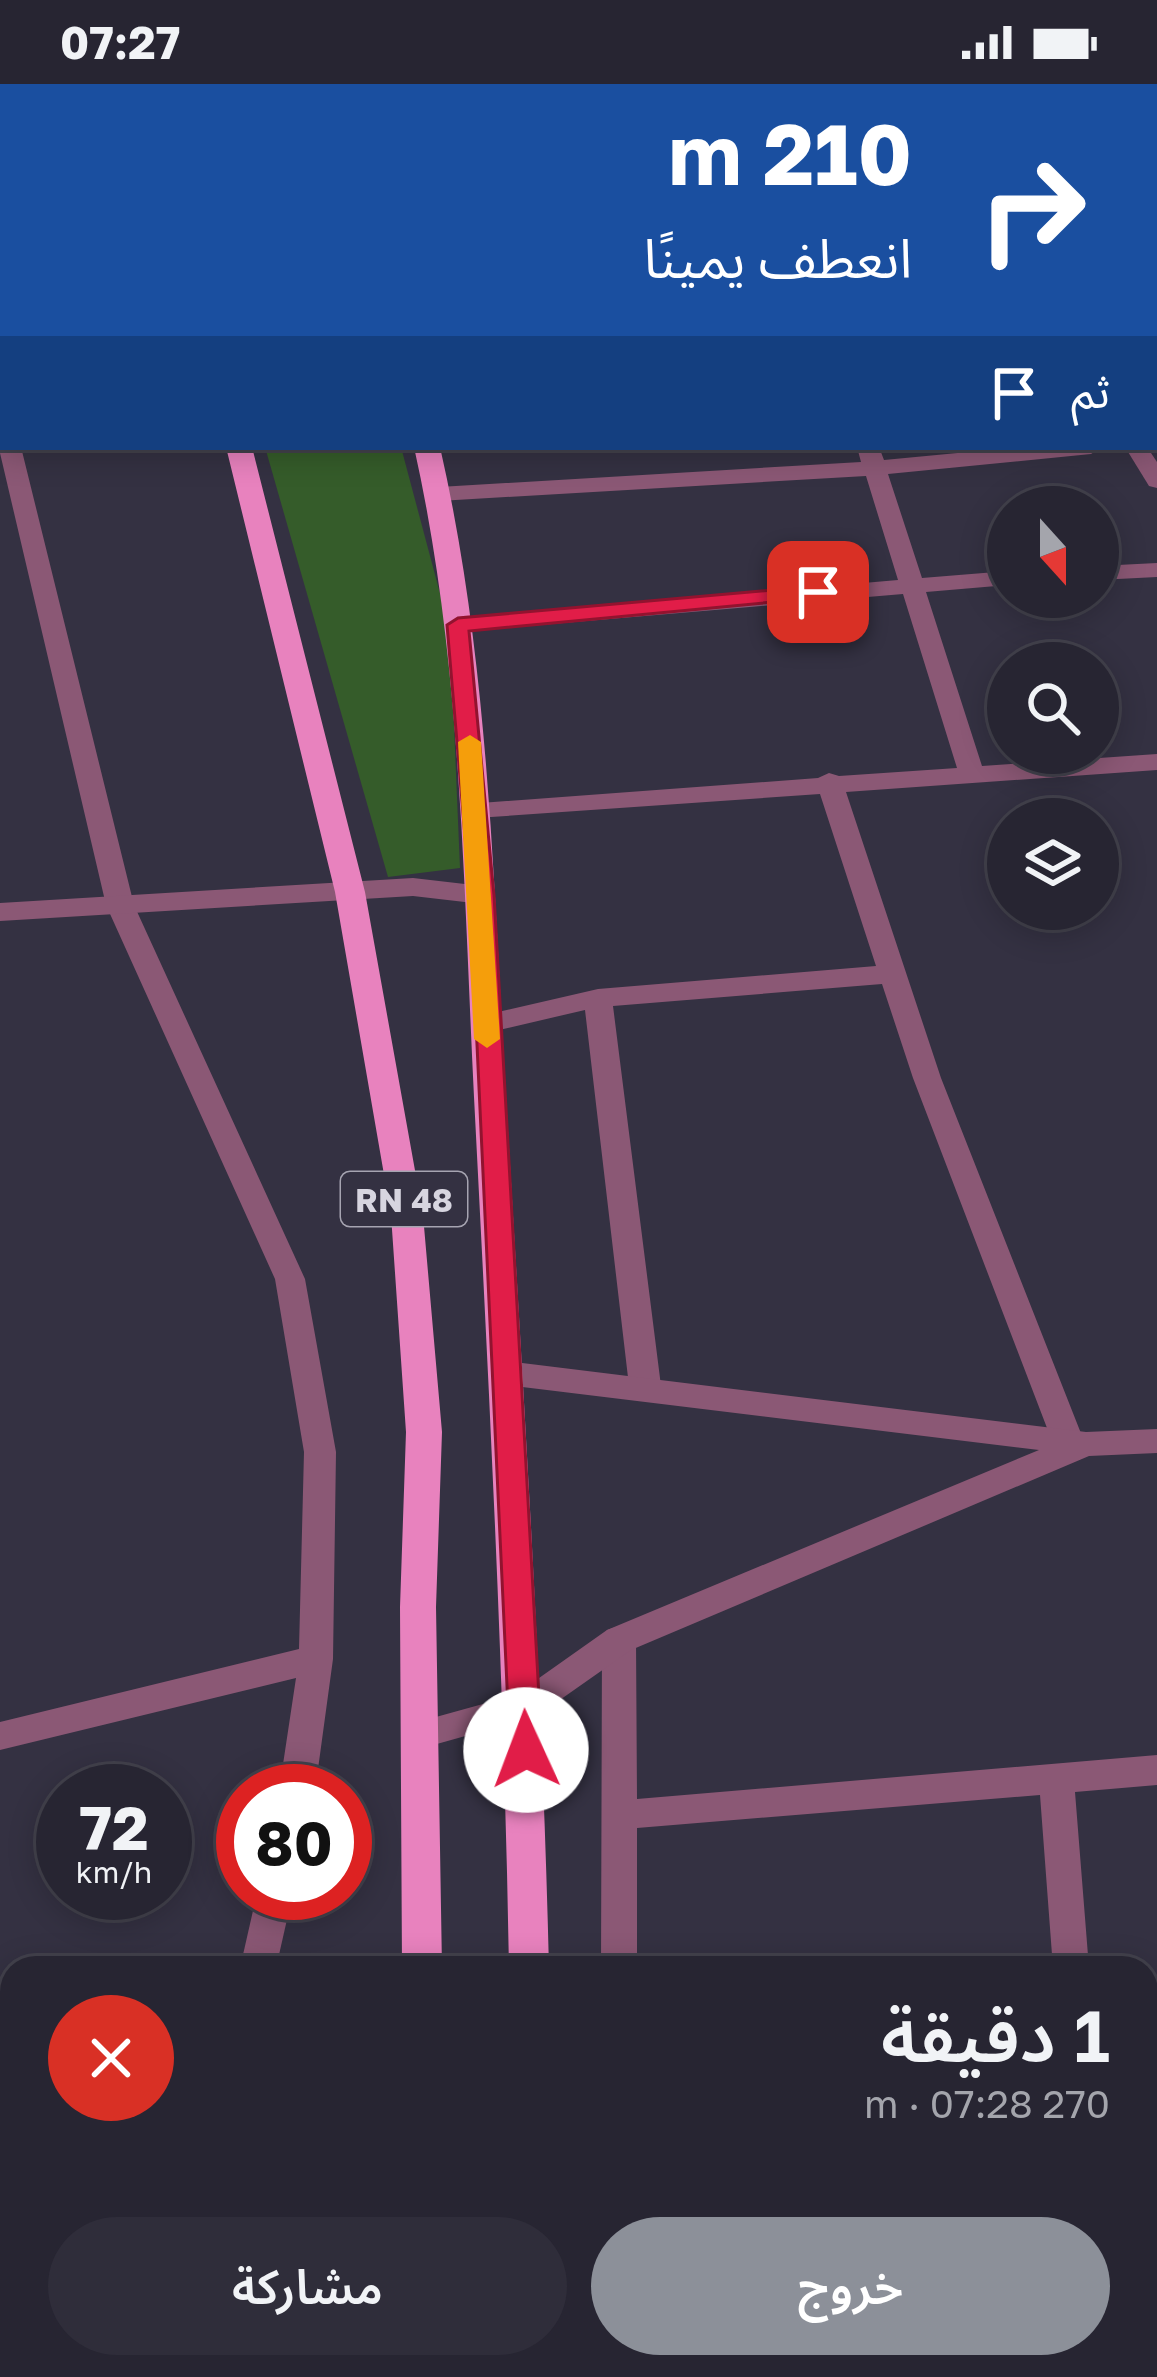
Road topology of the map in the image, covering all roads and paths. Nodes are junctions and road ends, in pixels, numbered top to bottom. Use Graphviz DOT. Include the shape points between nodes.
graph roads {
  1 [pos="11,450"];
  2 [pos="240,450"];
  3 [pos="428,450"];
  4 [pos="1031,450"];
  5 [pos="1138,450"];
  6 [pos="872,458"];
  7 [pos="1157,481"];
  8 [pos="439,494"];
  9 [pos="1157,570"];
  10 [pos="1119,572"];
  11 [pos="987,579"];
  12 [pos="909,584"];
  13 [pos="458,625"];
  14 [pos="1157,762"];
  15 [pos="971,772"];
  16 [pos="829,781"];
  17 [pos="476,810"];
  18 [pos="350,892"];
  19 [pos="482,895"];
  20 [pos="120,905"];
  21 [pos="0,912"];
  22 [pos="892,974"];
  23 [pos="598,998"];
  24 [pos="486,1024"];
  25 [pos="505,1372"];
  26 [pos="645,1386"];
  27 [pos="1157,1441"];
  28 [pos="1077,1443"];
  29 [pos="619,1640"];
  30 [pos="316,1658"];
  31 [pos="525,1706"];
  32 [pos="419,1735"];
  33 [pos="0,1736"];
  34 [pos="301,1764"];
  35 [pos="1157,1770"];
  36 [pos="1055,1778"];
  37 [pos="619,1815"];
  38 [pos="269,1920"];
  39 [pos="261,1956"];
  40 [pos="422,1956"];
  41 [pos="530,1956"];
  42 [pos="619,1956"];
  43 [pos="1070,1956"];
  1 -- 20 [label="street"];
  2 -- 18 [label="highway, RN 48"];
  3 -- 8 [label="highway, RN 48"];
  4 -- 6 [label="street"];
  5 -- 7 [label="street"];
  6 -- 8 [label="street"];
  6 -- 12 [label="street"];
  8 -- 13 [label="highway, RN 48"];
  9 -- 10 [label="street"];
  11 -- 12 [label="street"];
  12 -- 13 [label="street"];
  12 -- 15 [label="street"];
  13 -- 17 [label="highway, RN 48"];
  14 -- 15 [label="street"];
  15 -- 16 [label="street"];
  16 -- 17 [label="street"];
  16 -- 22 [label="street"];
  17 -- 19 [label="highway, RN 48"];
  18 -- 19 [label="street" via="413,887"];
  18 -- 20 [label="street"];
  18 -- 32 [label="highway, RN 48" via="407,1215 424,1432"];
  19 -- 24 [label="highway, RN 48"];
  20 -- 21 [label="street"];
  20 -- 30 [label="street" via="290,1279 320,1452"];
  22 -- 23 [label="street"];
  22 -- 28 [label="street"];
  23 -- 24 [label="street"];
  23 -- 26 [label="street"];
  24 -- 25 [label="highway, RN 48"];
  25 -- 26 [label="street"];
  25 -- 31 [label="highway, RN 48"];
  26 -- 28 [label="street"];
  27 -- 28 [label="street"];
  28 -- 29 [label="street"];
  29 -- 31 [label="street"];
  29 -- 37 [label="street"];
  30 -- 33 [label="street"];
  30 -- 34 [label="street"];
  31 -- 32 [label="street"];
  31 -- 41 [label="highway, RN 48"];
  32 -- 40 [label="highway, RN 48"];
  35 -- 36 [label="street"];
  36 -- 37 [label="street"];
  36 -- 43 [label="street"];
  37 -- 42 [label="street"];
  38 -- 39 [label="street"];
}
